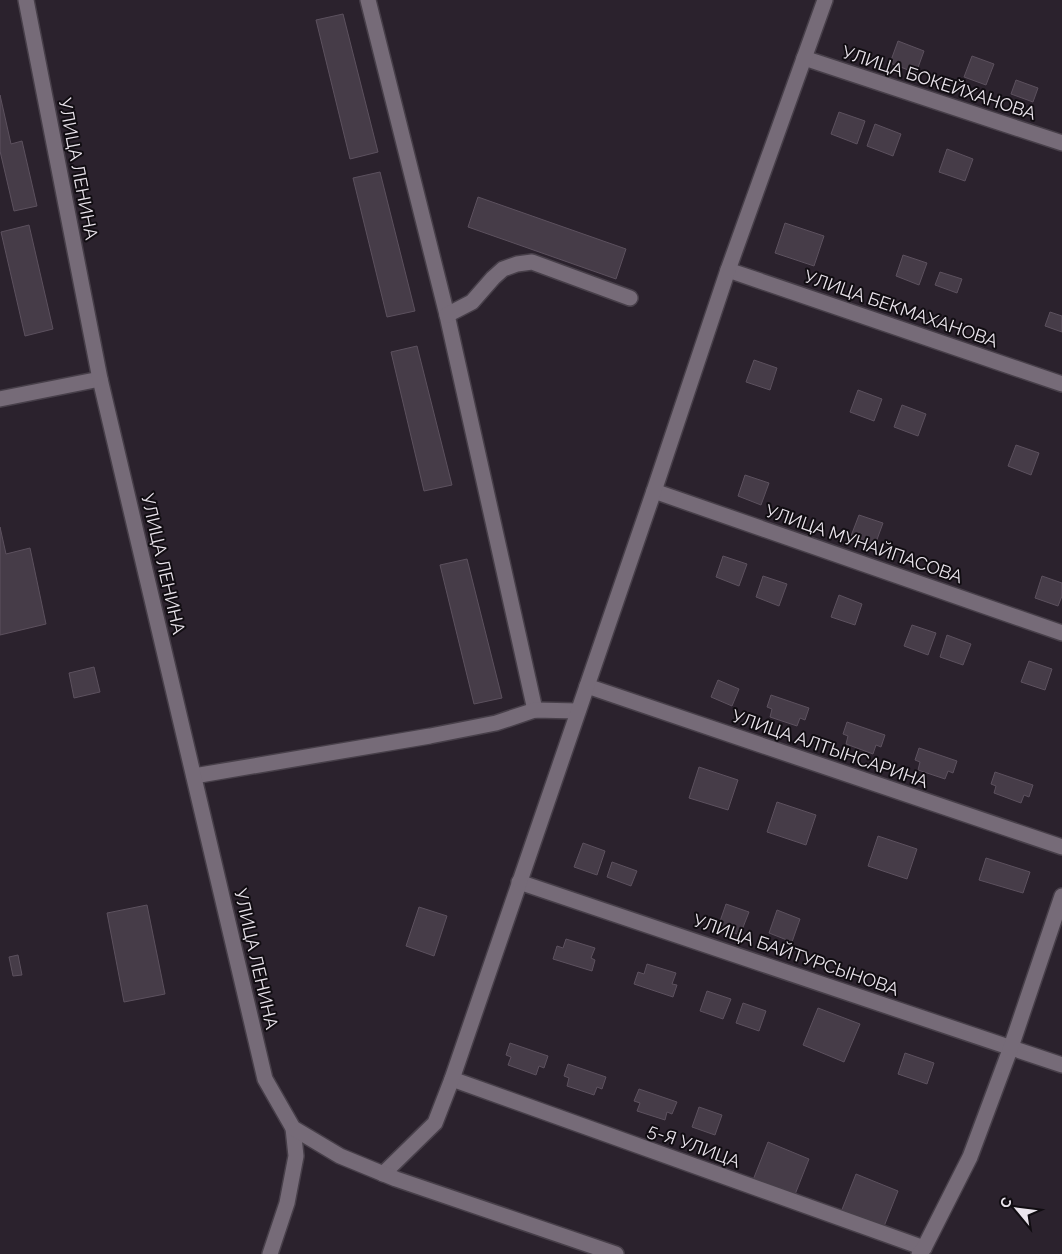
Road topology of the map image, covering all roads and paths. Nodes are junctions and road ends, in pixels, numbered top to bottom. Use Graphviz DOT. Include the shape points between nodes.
graph roads {
  1 [pos="26,0"];
  2 [pos="368,0"];
  3 [pos="825,0"];
  4 [pos="804,58"];
  5 [pos="1062,143"];
  6 [pos="728,270"];
  7 [pos="630,298"];
  8 [pos="447,315"];
  9 [pos="100,378"];
  10 [pos="1062,384"];
  11 [pos="0,399"];
  12 [pos="654,491"];
  13 [pos="1062,633"];
  14 [pos="587,686"];
  15 [pos="536,710"];
  16 [pos="578,711"];
  17 [pos="194,776"];
  18 [pos="1062,847"];
  19 [pos="519,882"];
  20 [pos="1062,896"];
  21 [pos="1011,1047"];
  22 [pos="1062,1064"];
  23 [pos="452,1078"];
  24 [pos="293,1128"];
  25 [pos="382,1174"];
  26 [pos="922,1251"];
  27 [pos="270,1254"];
  28 [pos="616,1254"];
  1 -- 9 [label="street, УЛИЦА ЛЕНИНА"];
  2 -- 8 [label="street"];
  3 -- 4 [label="street"];
  4 -- 5 [label="street, УЛИЦА БОКЕЙХАНОВА"];
  4 -- 6 [label="street"];
  6 -- 10 [label="street, УЛИЦА БЕКМАХАНОВА"];
  6 -- 12 [label="street"];
  7 -- 8 [label="street" via="532,262 504,269 472,302"];
  8 -- 15 [label="street"];
  9 -- 11 [label="street"];
  9 -- 17 [label="street, УЛИЦА ЛЕНИНА"];
  12 -- 13 [label="street, УЛИЦА МУНАЙПАСОВА"];
  12 -- 14 [label="street"];
  14 -- 16 [label="street"];
  14 -- 18 [label="street, УЛИЦА АЛТЫНСАРИНА"];
  15 -- 16 [label="street"];
  15 -- 17 [label="street" via="496,723 430,736"];
  16 -- 19 [label="street"];
  17 -- 24 [label="street, УЛИЦА ЛЕНИНА" via="264,1079"];
  19 -- 21 [label="street, УЛИЦА БАЙТУРСЫНОВА"];
  19 -- 23 [label="street"];
  20 -- 21 [label="street"];
  21 -- 22 [label="street, УЛИЦА БАЙТУРСЫНОВА"];
  21 -- 26 [label="street" via="970,1157"];
  23 -- 25 [label="street" via="435,1123"];
  23 -- 26 [label="street, 5-Я УЛИЦА"];
  24 -- 25 [label="street" via="340,1156"];
  24 -- 27 [label="street" via="296,1156 287,1203"];
  25 -- 28 [label="street"];
}
